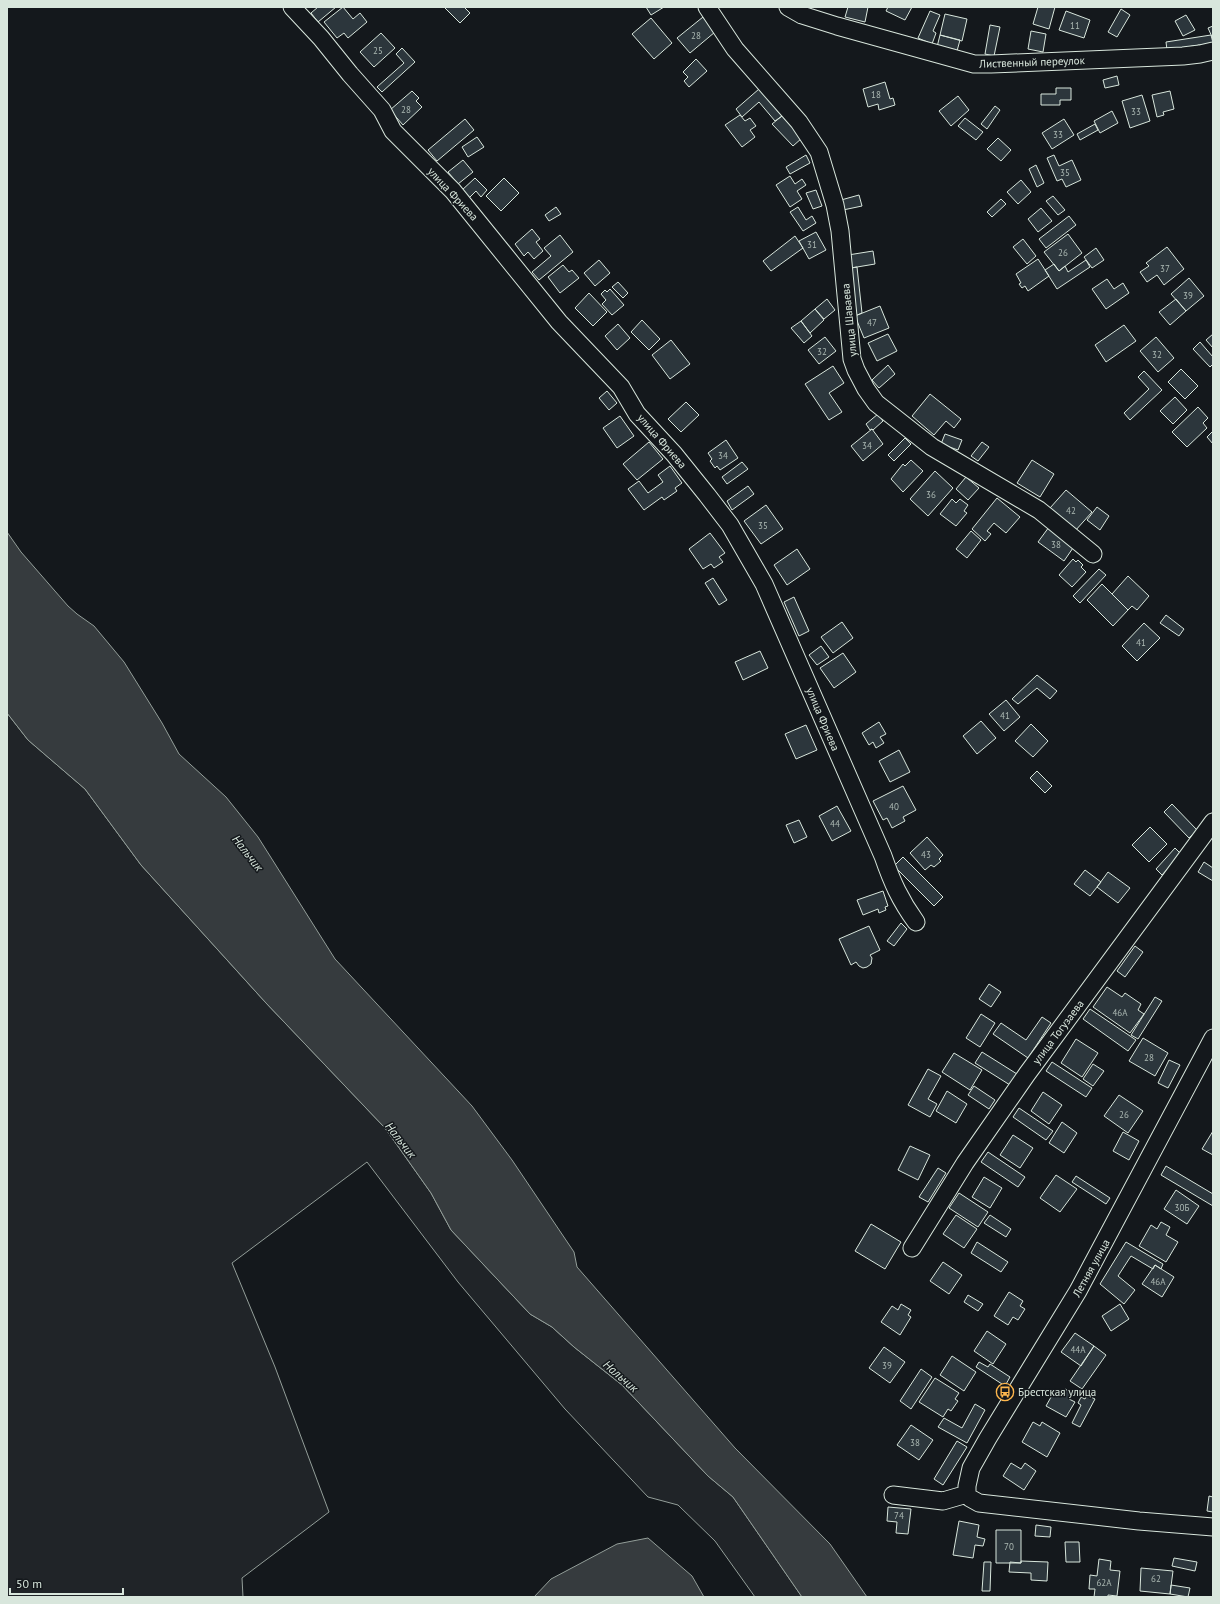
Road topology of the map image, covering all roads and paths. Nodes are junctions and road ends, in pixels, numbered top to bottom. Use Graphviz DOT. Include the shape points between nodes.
graph roads {
  1 [pos="292,7"];
  2 [pos="707,7"];
  3 [pos="788,7"];
  4 [pos="1213,51"];
  5 [pos="1093,554"];
  6 [pos="1213,822"];
  7 [pos="916,922"];
  8 [pos="1213,1038"];
  9 [pos="912,1248"];
  10 [pos="967,1494"];
  11 [pos="893,1495"];
  12 [pos="1213,1527"];
  1 -- 7 [label="street, улица Фриева" via="382,110 393,131 453,191 559,322 621,387 637,414 674,454 730,525 764,584 892,881"];
  2 -- 5 [label="street, улица Шаваева" via="735,49 799,122 819,152 836,205 852,359 866,389 876,403 932,447 1039,510"];
  3 -- 4 [label="street, Лиственный переулок" via="802,15 837,26 974,64 1183,56"];
  6 -- 9 [label="street, улица Тогузаева" via="1027,1074 965,1163"];
  8 -- 10 [label="street, Летняя улица" via="1078,1290 971,1468"];
  10 -- 11 [label="street" via="943,1502"];
  10 -- 12 [label="street" via="979,1503"];
}
